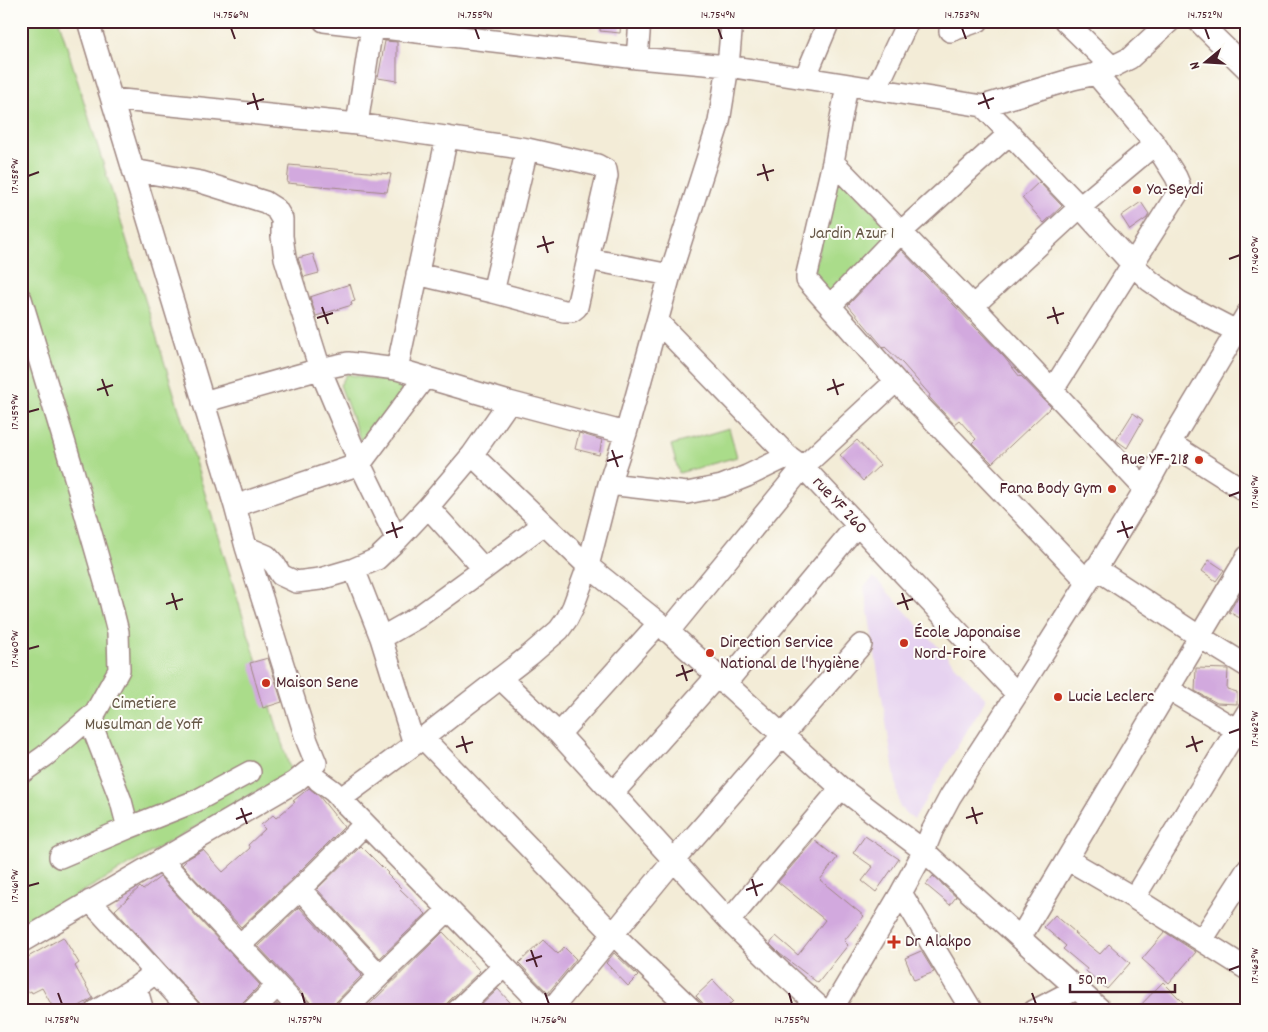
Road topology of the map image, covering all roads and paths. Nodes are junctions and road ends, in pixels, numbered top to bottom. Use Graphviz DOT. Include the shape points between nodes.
graph roads {
  1 [pos="88,21"];
  2 [pos="324,21"];
  3 [pos="640,21"];
  4 [pos="732,21"];
  5 [pos="829,21"];
  6 [pos="908,21"];
  7 [pos="978,21"];
  8 [pos="1064,21"];
  9 [pos="1170,21"];
  10 [pos="1198,21"];
  11 [pos="372,27"];
  12 [pos="950,32"];
  13 [pos="637,58"];
  14 [pos="728,66"];
  15 [pos="1247,69"];
  16 [pos="1104,70"];
  17 [pos="804,78"];
  18 [pos="847,85"];
  19 [pos="876,89"];
  20 [pos="112,99"];
  21 [pos="982,106"];
  22 [pos="357,124"];
  23 [pos="1009,134"];
  24 [pos="446,137"];
  25 [pos="1155,144"];
  26 [pos="527,149"];
  27 [pos="833,162"];
  28 [pos="133,170"];
  29 [pos="1080,207"];
  30 [pos="901,232"];
  31 [pos="588,259"];
  32 [pos="1132,264"];
  33 [pos="416,274"];
  34 [pos="670,275"];
  35 [pos="492,292"];
  36 [pos="21,299"];
  37 [pos="830,306"];
  38 [pos="973,306"];
  39 [pos="658,322"];
  40 [pos="1241,323"];
  41 [pos="320,369"];
  42 [pos="396,369"];
  43 [pos="425,377"];
  44 [pos="896,382"];
  45 [pos="1052,391"];
  46 [pos="203,402"];
  47 [pos="509,402"];
  48 [pos="626,433"];
  49 [pos="1170,443"];
  50 [pos="472,455"];
  51 [pos="795,462"];
  52 [pos="360,464"];
  53 [pos="609,484"];
  54 [pos="1145,489"];
  55 [pos="1247,492"];
  56 [pos="235,506"];
  57 [pos="428,507"];
  58 [pos="544,524"];
  59 [pos="857,524"];
  60 [pos="397,540"];
  61 [pos="246,547"];
  62 [pos="1247,557"];
  63 [pos="588,566"];
  64 [pos="484,569"];
  65 [pos="354,570"];
  66 [pos="1092,575"];
  67 [pos="664,628"];
  68 [pos="1200,637"];
  69 [pos="381,638"];
  70 [pos="861,645"];
  71 [pos="1247,666"];
  72 [pos="500,678"];
  73 [pos="721,680"];
  74 [pos="1168,689"];
  75 [pos="1018,694"];
  76 [pos="95,713"];
  77 [pos="1242,721"];
  78 [pos="560,734"];
  79 [pos="783,735"];
  80 [pos="418,741"];
  81 [pos="250,772"];
  82 [pos="21,773"];
  83 [pos="317,778"];
  84 [pos="841,788"];
  85 [pos="613,793"];
  86 [pos="365,824"];
  87 [pos="128,828"];
  88 [pos="924,850"];
  89 [pos="60,857"];
  90 [pos="1067,859"];
  91 [pos="161,860"];
  92 [pos="674,860"];
  93 [pos="1247,870"];
  94 [pos="300,889"];
  95 [pos="901,893"];
  96 [pos="1134,898"];
  97 [pos="90,901"];
  98 [pos="448,910"];
  99 [pos="729,921"];
  100 [pos="613,934"];
  101 [pos="1020,938"];
  102 [pos="1202,940"];
  103 [pos="21,942"];
  104 [pos="240,945"];
  105 [pos="504,966"];
  106 [pos="1247,969"];
  107 [pos="155,973"];
  108 [pos="379,975"];
  109 [pos="136,986"];
  110 [pos="277,986"];
  111 [pos="1078,988"];
  112 [pos="96,1011"];
  113 [pos="143,1011"];
  114 [pos="191,1011"];
  115 [pos="252,1011"];
  116 [pos="301,1011"];
  117 [pos="344,1011"];
  118 [pos="457,1011"];
  119 [pos="549,1011"];
  120 [pos="693,1011"];
  121 [pos="824,1011"];
  122 [pos="831,1011"];
  123 [pos="972,1011"];
  124 [pos="1034,1011"];
  125 [pos="1102,1011"];
  1 -- 20 [label="street"];
  2 -- 11 [label="street"];
  3 -- 13 [label="street"];
  4 -- 14 [label="street"];
  5 -- 17 [label="street"];
  6 -- 19 [label="street"];
  7 -- 12 [label="street"];
  8 -- 16 [label="street"];
  9 -- 16 [label="street" via="1130,58"];
  10 -- 15 [label="street"];
  11 -- 13 [label="street"];
  11 -- 22 [label="street"];
  13 -- 14 [label="street"];
  14 -- 17 [label="street"];
  14 -- 34 [label="street" via="719,122"];
  16 -- 21 [label="street"];
  16 -- 25 [label="street"];
  17 -- 18 [label="street"];
  18 -- 19 [label="street"];
  18 -- 27 [label="street"];
  19 -- 21 [label="street"];
  20 -- 22 [label="street"];
  20 -- 28 [label="street"];
  21 -- 23 [label="street"];
  22 -- 24 [label="street"];
  23 -- 29 [label="street"];
  23 -- 30 [label="street"];
  24 -- 26 [label="street"];
  24 -- 33 [label="street"];
  25 -- 29 [label="street"];
  25 -- 32 [label="street" via="1176,177 1179,191"];
  26 -- 31 [label="street" via="597,165 606,170"];
  26 -- 35 [label="street"];
  27 -- 30 [label="street"];
  27 -- 37 [label="street" via="807,274 810,285"];
  28 -- 41 [label="street" via="201,182 276,208 282,219 285,258"];
  28 -- 46 [label="street"];
  29 -- 32 [label="street"];
  29 -- 38 [label="street"];
  30 -- 37 [label="street"];
  30 -- 38 [label="street"];
  31 -- 34 [label="street"];
  31 -- 35 [label="street" via="578,307 572,311"];
  32 -- 40 [label="street" via="1180,302"];
  32 -- 45 [label="street"];
  33 -- 35 [label="street"];
  33 -- 42 [label="street"];
  34 -- 39 [label="street"];
  36 -- 76 [label="street" via="118,632 119,670"];
  37 -- 44 [label="street"];
  38 -- 45 [label="street"];
  39 -- 48 [label="street"];
  39 -- 51 [label="street, rue YF 260"];
  40 -- 49 [label="street"];
  41 -- 42 [label="street" via="348,363"];
  41 -- 46 [label="street"];
  41 -- 52 [label="street"];
  42 -- 43 [label="street"];
  43 -- 47 [label="street"];
  43 -- 52 [label="street"];
  44 -- 51 [label="street"];
  44 -- 66 [label="street"];
  45 -- 54 [label="street"];
  46 -- 56 [label="street"];
  47 -- 48 [label="street"];
  47 -- 50 [label="street"];
  48 -- 53 [label="street"];
  49 -- 54 [label="street"];
  49 -- 55 [label="street"];
  50 -- 57 [label="street"];
  50 -- 58 [label="street"];
  51 -- 53 [label="street" via="722,486 687,493"];
  51 -- 59 [label="street, rue YF 260"];
  51 -- 67 [label="street"];
  52 -- 56 [label="street"];
  52 -- 60 [label="street"];
  53 -- 63 [label="street"];
  54 -- 66 [label="street"];
  56 -- 61 [label="street"];
  57 -- 60 [label="street"];
  57 -- 64 [label="street"];
  58 -- 63 [label="street"];
  58 -- 64 [label="street"];
  59 -- 73 [label="street"];
  59 -- 75 [label="street, rue YF 260"];
  60 -- 65 [label="street" via="377,559"];
  61 -- 65 [label="street" via="267,556 281,575 296,582"];
  61 -- 83 [label="street"];
  62 -- 68 [label="street"];
  63 -- 67 [label="street"];
  63 -- 72 [label="street" via="574,607 559,630"];
  64 -- 69 [label="street" via="418,617"];
  65 -- 69 [label="street"];
  66 -- 68 [label="street"];
  66 -- 75 [label="street"];
  67 -- 73 [label="street"];
  67 -- 78 [label="street"];
  68 -- 71 [label="street"];
  68 -- 74 [label="street"];
  69 -- 80 [label="street"];
  70 -- 79 [label="street"];
  72 -- 78 [label="street"];
  72 -- 80 [label="street"];
  73 -- 79 [label="street"];
  73 -- 85 [label="street"];
  74 -- 77 [label="street"];
  74 -- 90 [label="street"];
  75 -- 88 [label="street" via="950,797"];
  76 -- 82 [label="street"];
  76 -- 87 [label="street" via="94,731"];
  77 -- 96 [label="street"];
  78 -- 85 [label="street"];
  79 -- 84 [label="street"];
  79 -- 92 [label="street"];
  80 -- 83 [label="street"];
  80 -- 100 [label="street"];
  81 -- 87 [label="street" via="196,801"];
  83 -- 86 [label="street"];
  83 -- 91 [label="street"];
  84 -- 88 [label="street"];
  84 -- 99 [label="street"];
  85 -- 92 [label="street"];
  86 -- 94 [label="street"];
  86 -- 98 [label="street"];
  87 -- 89 [label="street"];
  88 -- 95 [label="street"];
  88 -- 101 [label="street"];
  90 -- 96 [label="street"];
  90 -- 101 [label="street"];
  91 -- 97 [label="street"];
  91 -- 104 [label="street"];
  92 -- 99 [label="street"];
  92 -- 100 [label="street"];
  93 -- 102 [label="street"];
  94 -- 104 [label="street"];
  94 -- 108 [label="street"];
  95 -- 122 [label="street"];
  95 -- 123 [label="street"];
  96 -- 102 [label="street"];
  97 -- 103 [label="street"];
  97 -- 107 [label="street"];
  98 -- 105 [label="street"];
  98 -- 108 [label="street"];
  99 -- 121 [label="street"];
  100 -- 119 [label="street"];
  100 -- 120 [label="street"];
  101 -- 111 [label="street"];
  102 -- 106 [label="street"];
  104 -- 110 [label="street"];
  105 -- 118 [label="street"];
  105 -- 119 [label="street"];
  107 -- 109 [label="street"];
  107 -- 114 [label="street"];
  108 -- 117 [label="street"];
  109 -- 112 [label="street"];
  109 -- 113 [label="street"];
  110 -- 115 [label="street"];
  110 -- 116 [label="street"];
  111 -- 124 [label="street"];
  111 -- 125 [label="street"];
}
